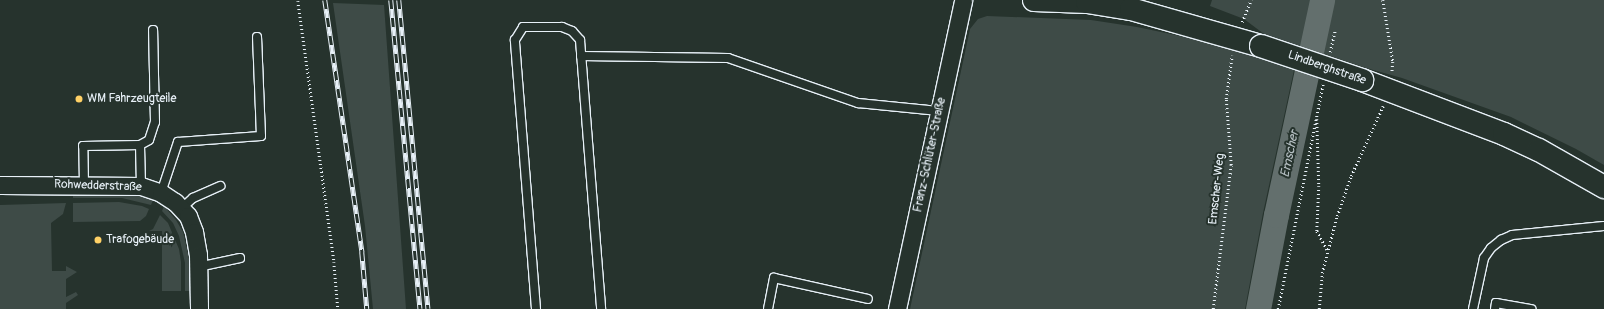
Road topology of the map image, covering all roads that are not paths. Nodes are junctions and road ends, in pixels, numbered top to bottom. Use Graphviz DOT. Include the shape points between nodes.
graph roads {
  1 [pos="963,0"];
  2 [pos="1034,0"];
  3 [pos="153,30"];
  4 [pos="257,37"];
  5 [pos="581,56"];
  6 [pos="939,111"];
  7 [pos="140,144"];
  8 [pos="0,185"];
  9 [pos="84,185"];
  10 [pos="141,186"];
  11 [pos="220,186"];
  12 [pos="1604,186"];
  13 [pos="161,193"];
  14 [pos="181,209"];
  15 [pos="1604,226"];
  16 [pos="240,258"];
  17 [pos="198,267"];
  18 [pos="868,299"];
  19 [pos="199,309"];
  20 [pos="536,309"];
  21 [pos="600,309"];
  22 [pos="768,309"];
  23 [pos="897,309"];
  24 [pos="1473,309"];
  25 [pos="1495,309"];
  26 [pos="1531,309"];
  1 -- 6 [label="street, Franz-Schlüter-Straße"];
  2 -- 12 [label="main road, Lindberghstraße, bridge" via="1087,2 1131,9 1261,46 1362,80 1504,134"];
  3 -- 7 [label="lane" via="155,122 150,140"];
  4 -- 13 [label="lane" via="261,136 178,142"];
  5 -- 6 [label="lane" via="728,58 858,103"];
  5 -- 20 [label="lane" via="580,40 572,31 562,27 523,27 515,40"];
  5 -- 21 [label="lane"];
  6 -- 23 [label="street, Franz-Schlüter-Straße"];
  7 -- 9 [label="lane" via="83,146"];
  7 -- 10 [label="lane"];
  8 -- 9 [label="street, Rohwedderstraße"];
  9 -- 10 [label="street, Rohwedderstraße"];
  10 -- 13 [label="street, Rohwedderstraße"];
  11 -- 14 [label="lane" via="193,198"];
  13 -- 14 [label="street, Rohwedderstraße"];
  14 -- 17 [label="street, Rohwedderstraße" via="188,216 194,232"];
  15 -- 24 [label="lane" via="1512,235 1501,240 1484,258"];
  16 -- 17 [label="lane"];
  17 -- 19 [label="street, Rohwedderstraße"];
  18 -- 22 [label="lane" via="774,278"];
  25 -- 26 [label="lane" via="1496,302"];
}
